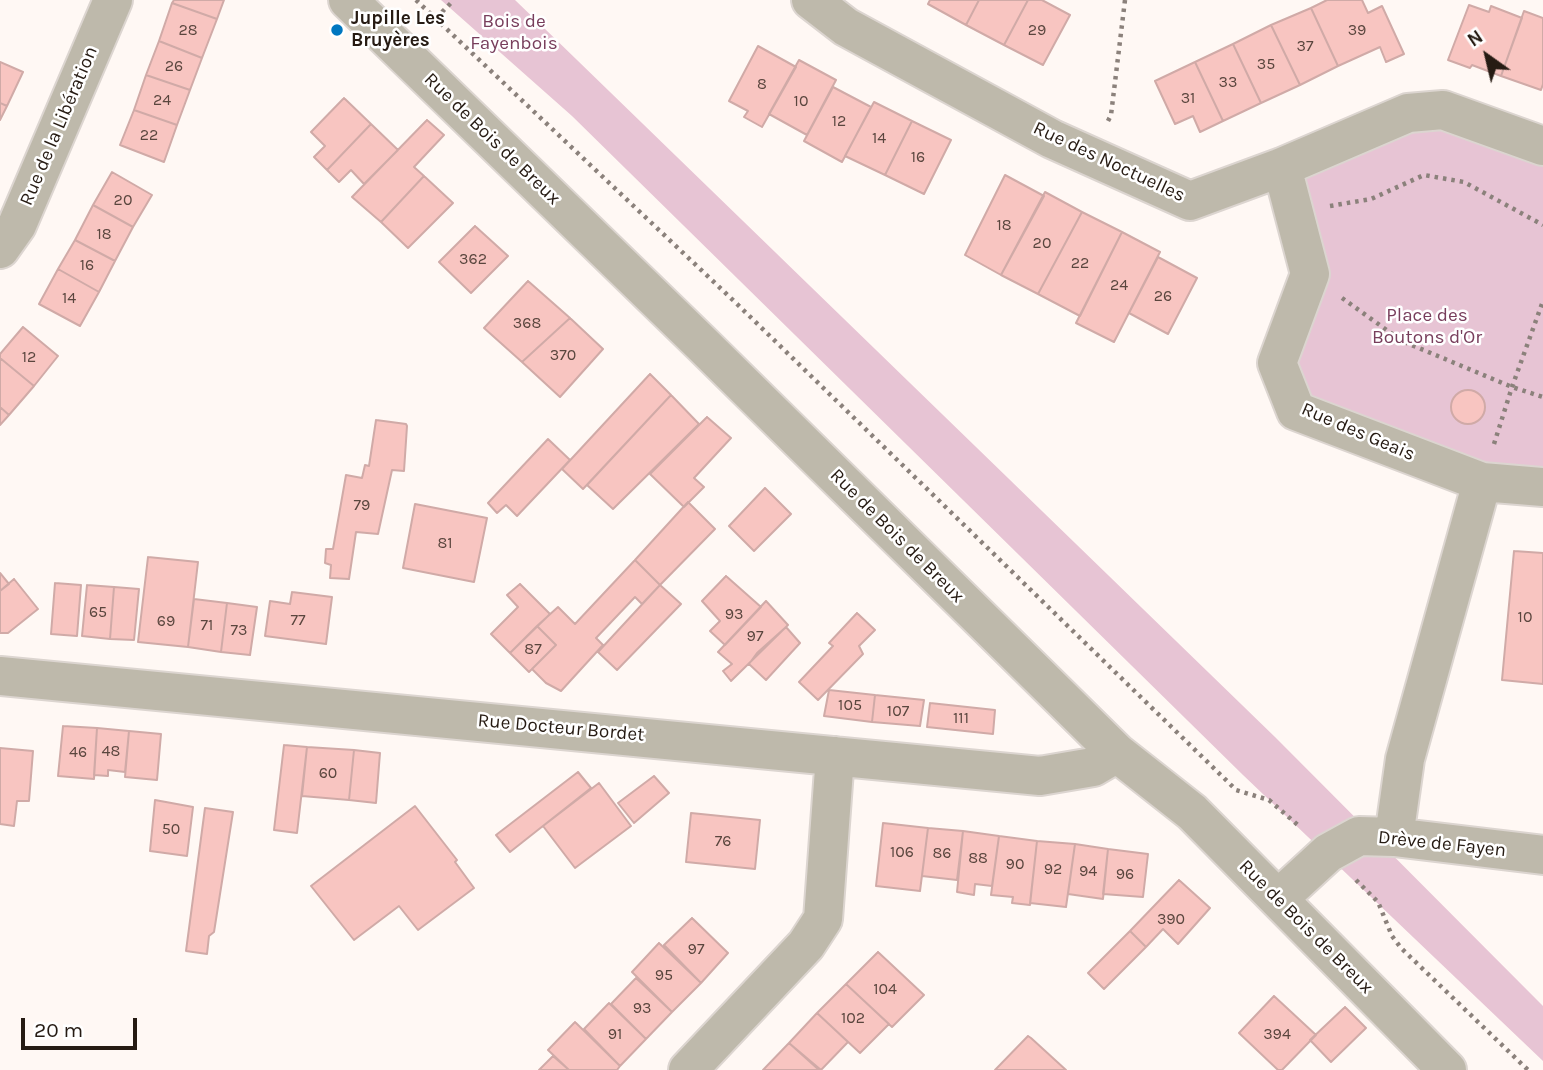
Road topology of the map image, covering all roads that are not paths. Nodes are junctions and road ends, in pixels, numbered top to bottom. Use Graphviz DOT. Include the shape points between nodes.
graph roads {
  1 [pos="113,0"];
  2 [pos="348,0"];
  3 [pos="811,0"];
  4 [pos="1543,146"];
  5 [pos="1282,167"];
  6 [pos="0,249"];
  7 [pos="1482,482"];
  8 [pos="1543,487"];
  9 [pos="0,676"];
  10 [pos="1117,753"];
  11 [pos="835,755"];
  12 [pos="1394,837"];
  13 [pos="1543,855"];
  14 [pos="1278,899"];
  15 [pos="688,1070"];
  16 [pos="1447,1070"];
  1 -- 6 [label="street, Rue de la Libération" via="17,225"];
  2 -- 10 [label="street, Rue de Bois de Breux"];
  3 -- 5 [label="street, Rue des Noctuelles" via="846,27 1052,139 1190,201"];
  4 -- 5 [label="street, Rue des Noctuelles" via="1443,110 1408,113"];
  5 -- 7 [label="street, Rue des Geais" via="1310,274 1277,363 1296,411"];
  7 -- 8 [label="street, Rue des Geais"];
  7 -- 12 [label="street" via="1405,759"];
  9 -- 11 [label="street, Rue Docteur Bordet"];
  10 -- 11 [label="street, Rue Docteur Bordet" via="1093,767 1040,776"];
  10 -- 14 [label="street, Rue de Bois de Breux" via="1192,811"];
  11 -- 15 [label="street" via="823,919 806,945"];
  12 -- 13 [label="street, Drève de Fayen"];
  12 -- 14 [label="street, Drève de Fayen" via="1359,836 1328,853"];
  14 -- 16 [label="street, Rue de Bois de Breux"];
}
